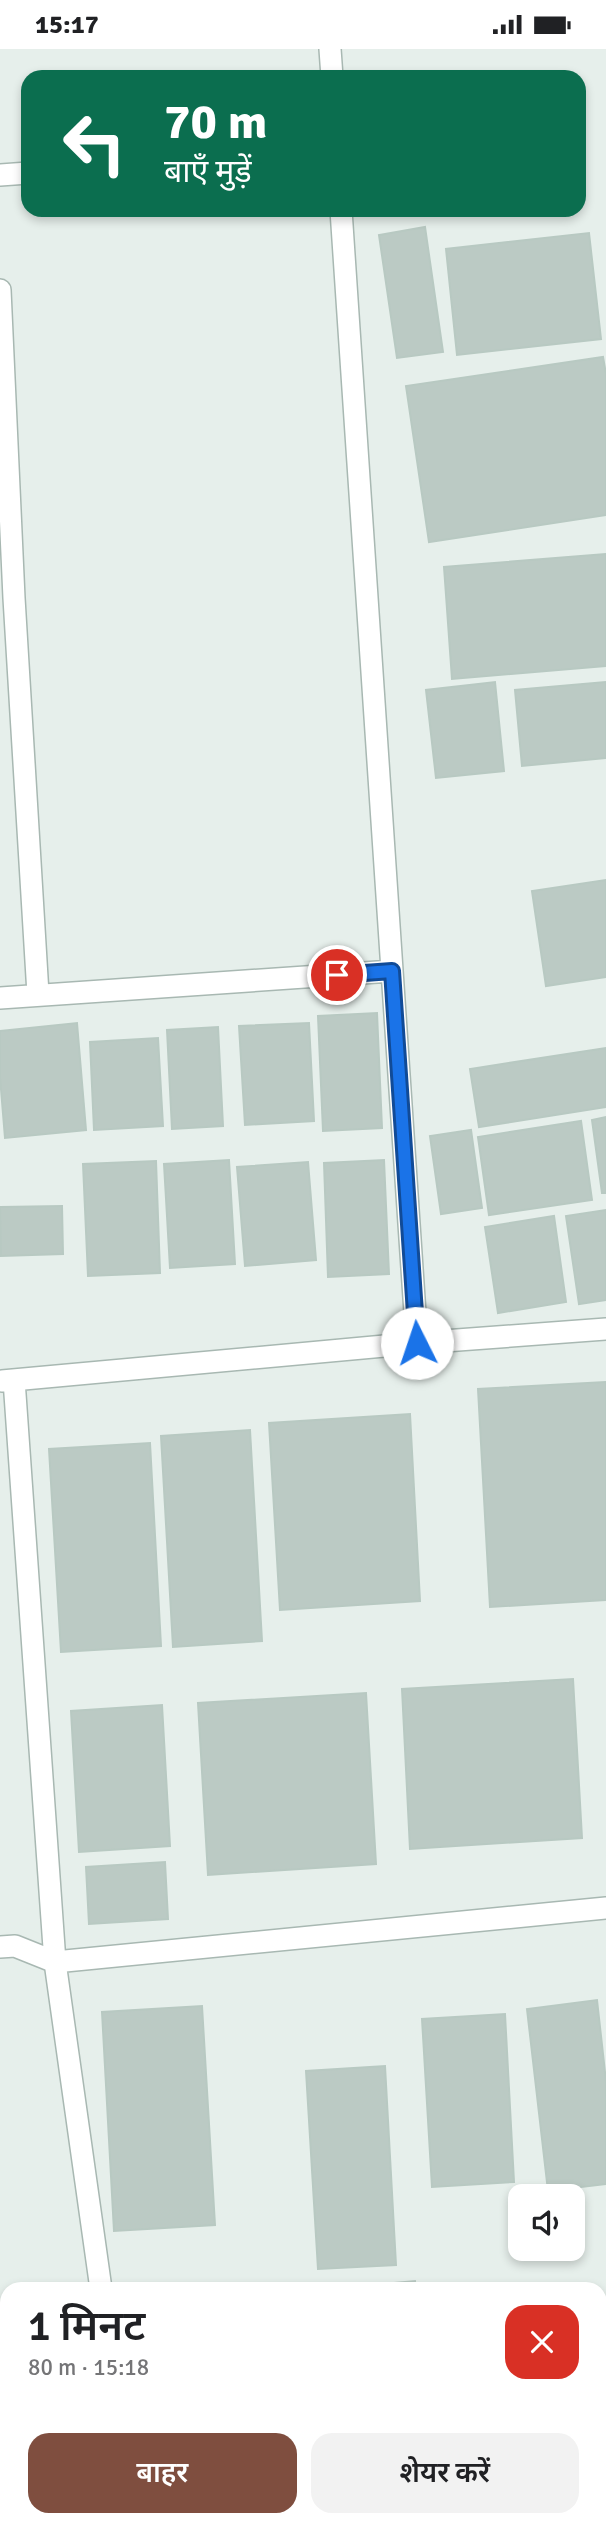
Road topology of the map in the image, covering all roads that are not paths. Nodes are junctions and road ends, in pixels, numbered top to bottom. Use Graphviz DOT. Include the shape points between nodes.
graph roads {
  1 [pos="330,49"];
  2 [pos="332,70"];
  3 [pos="21,174"];
  4 [pos="0,175"];
  5 [pos="341,217"];
  6 [pos="0,290"];
  7 [pos="392,971"];
  8 [pos="38,994"];
  9 [pos="0,998"];
  10 [pos="606,1329"];
  11 [pos="417,1343"];
  12 [pos="7,1381"];
  13 [pos="606,1908"];
  14 [pos="0,1947"];
  15 [pos="55,1962"];
  16 [pos="100,2282"];
  1 -- 2 [label="lane"];
  3 -- 4 [label="lane"];
  5 -- 7 [label="lane"];
  6 -- 8 [label="lane"];
  7 -- 8 [label="lane"];
  7 -- 11 [label="lane"];
  8 -- 9 [label="lane"];
  10 -- 11 [label="lane"];
  11 -- 12 [label="lane"];
  12 -- 15 [label="lane"];
  13 -- 15 [label="lane"];
  14 -- 15 [label="lane" via="15,1946"];
  15 -- 16 [label="lane"];
}
